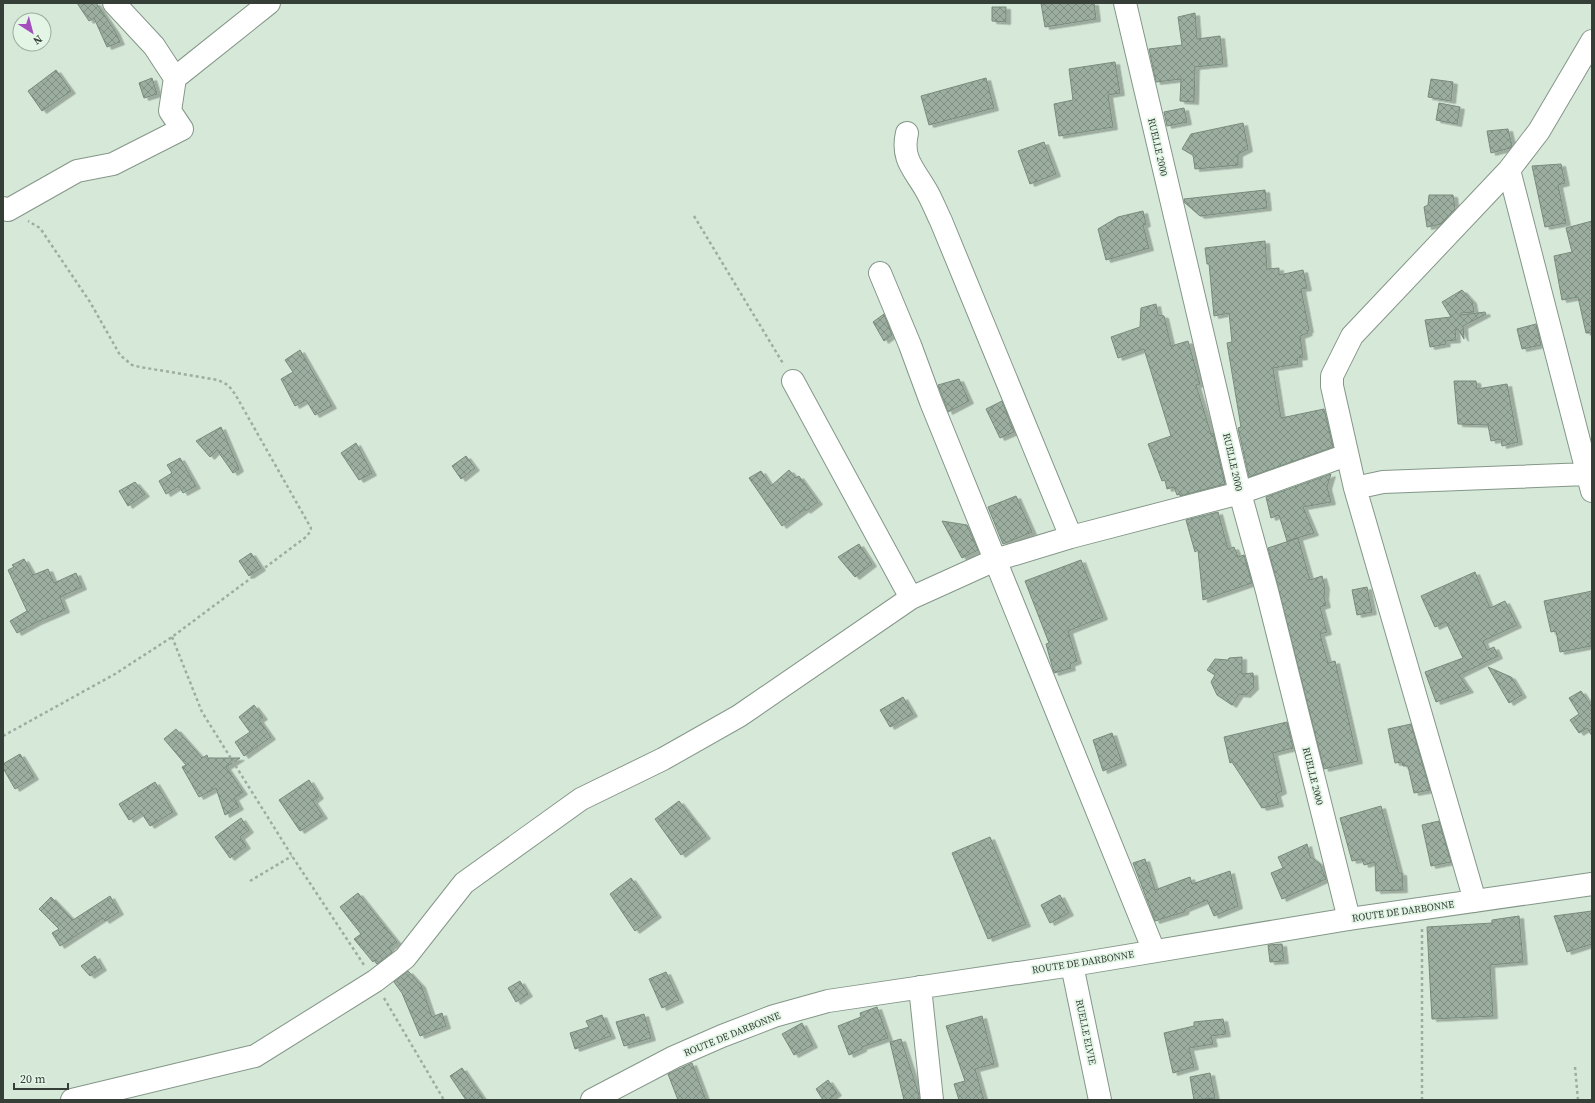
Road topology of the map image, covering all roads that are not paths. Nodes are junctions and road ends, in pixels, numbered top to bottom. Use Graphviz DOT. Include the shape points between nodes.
graph roads {
  1 [pos="114,3"];
  2 [pos="269,3"];
  3 [pos="1125,3"];
  4 [pos="1592,41"];
  5 [pos="175,78"];
  6 [pos="907,133"];
  7 [pos="1509,170"];
  8 [pos="6,209"];
  9 [pos="880,273"];
  10 [pos="793,382"];
  11 [pos="1347,455"];
  12 [pos="1590,482"];
  13 [pos="1355,488"];
  14 [pos="1240,493"];
  15 [pos="1071,537"];
  16 [pos="995,560"];
  17 [pos="911,598"];
  18 [pos="1592,884"];
  19 [pos="1475,901"];
  20 [pos="1349,919"];
  21 [pos="1154,951"];
  22 [pos="1072,965"];
  23 [pos="920,987"];
  24 [pos="72,1100"];
  25 [pos="592,1100"];
  26 [pos="932,1100"];
  27 [pos="1100,1100"];
  1 -- 5 [label="street" via="154,46"];
  2 -- 5 [label="street"];
  3 -- 14 [label="street, RUELLE 2000"];
  4 -- 7 [label="street" via="1539,132"];
  5 -- 8 [label="street" via="170,111 182,129 113,164 77,171"];
  6 -- 15 [label="street" via="904,144 906,158 941,221"];
  7 -- 11 [label="street" via="1352,336 1332,376"];
  7 -- 12 [label="street"];
  9 -- 16 [label="street"];
  10 -- 17 [label="street"];
  11 -- 13 [label="street"];
  11 -- 14 [label="street"];
  12 -- 13 [label="street" via="1383,482"];
  13 -- 19 [label="street"];
  14 -- 15 [label="street"];
  14 -- 20 [label="street, RUELLE 2000"];
  15 -- 16 [label="street"];
  16 -- 17 [label="street"];
  16 -- 21 [label="street"];
  17 -- 24 [label="street" via="740,716 568,808 464,883 405,958 375,980 255,1056"];
  18 -- 19 [label="street, ROUTE DE DARBONNE"];
  19 -- 20 [label="street, ROUTE DE DARBONNE"];
  20 -- 21 [label="street, ROUTE DE DARBONNE"];
  21 -- 22 [label="street, ROUTE DE DARBONNE"];
  22 -- 23 [label="street, ROUTE DE DARBONNE"];
  22 -- 27 [label="street, RUELLE ELVIE"];
  23 -- 25 [label="street, ROUTE DE DARBONNE" via="828,1002 774,1016 674,1057"];
  23 -- 26 [label="street"];
}
